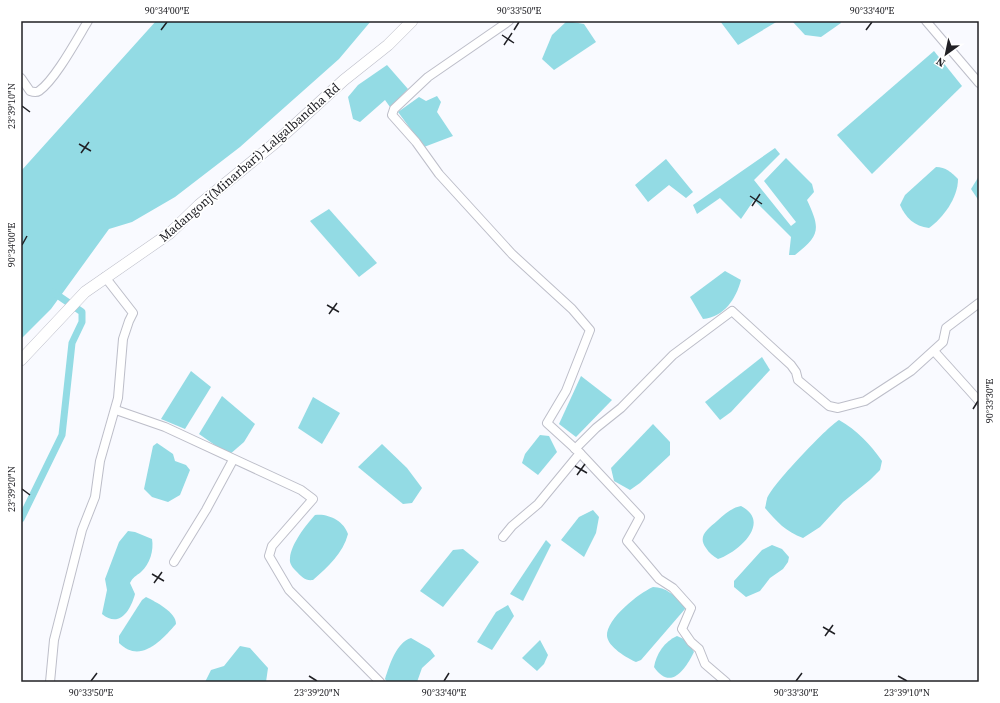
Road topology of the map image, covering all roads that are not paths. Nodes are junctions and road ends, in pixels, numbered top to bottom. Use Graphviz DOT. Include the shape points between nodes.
graph roads {
  1 [pos="88,21"];
  2 [pos="412,21"];
  3 [pos="508,21"];
  4 [pos="926,21"];
  5 [pos="21,78"];
  6 [pos="979,83"];
  7 [pos="105,277"];
  8 [pos="979,304"];
  9 [pos="934,351"];
  10 [pos="21,360"];
  11 [pos="979,401"];
  12 [pos="116,410"];
  13 [pos="577,451"];
  14 [pos="233,460"];
  15 [pos="503,537"];
  16 [pos="174,562"];
  17 [pos="50,682"];
  18 [pos="380,682"];
  19 [pos="726,682"];
  1 -- 5 [label="street" via="55,73 38,91 30,91"];
  2 -- 7 [label="main road, Madangonj(Minarbari)-Lalgalbandha Rd" via="388,45 344,80 170,233"];
  3 -- 13 [label="street" via="428,77 394,109 392,115 439,174 512,254 572,309 590,330 566,391 547,423"];
  4 -- 6 [label="street"];
  7 -- 10 [label="main road, Madangonj(Minarbari)-Lalgalbandha Rd" via="85,292"];
  7 -- 12 [label="street" via="133,313 123,339"];
  8 -- 9 [label="street" via="946,328 943,342"];
  9 -- 11 [label="street"];
  9 -- 13 [label="street" via="911,371 865,401 838,408 829,406 798,380 790,365 732,311 673,355 621,408 596,428"];
  12 -- 14 [label="street" via="165,427"];
  12 -- 17 [label="street" via="100,461 95,498 82,530 54,640"];
  13 -- 15 [label="street" via="538,504"];
  13 -- 19 [label="street" via="640,517 627,541 659,579 673,588 691,608 682,629 699,649 705,664"];
  14 -- 16 [label="street"];
  14 -- 18 [label="street" via="301,490 313,499 272,546 269,556 289,590"];
}
